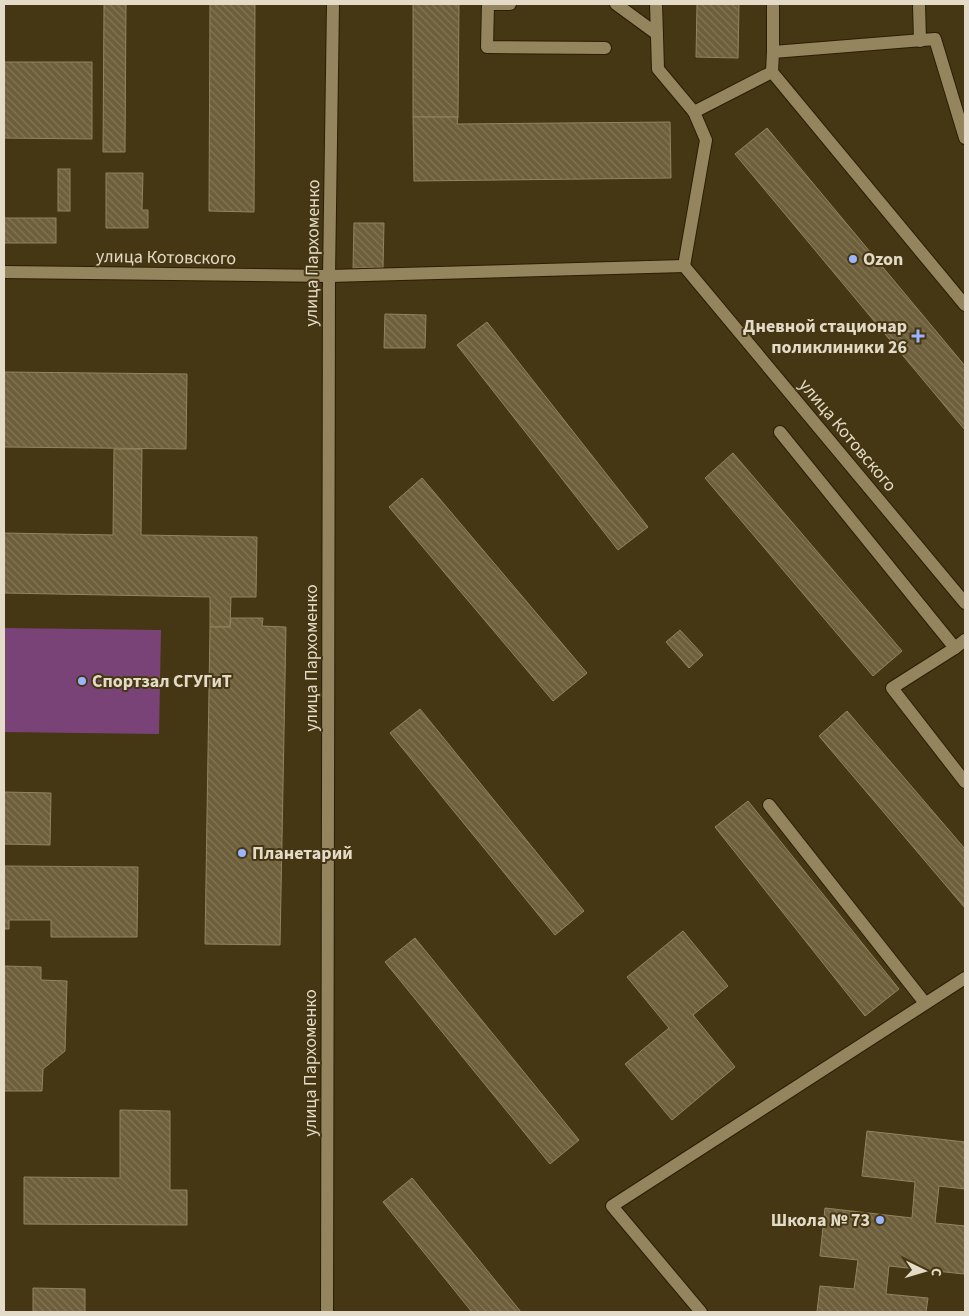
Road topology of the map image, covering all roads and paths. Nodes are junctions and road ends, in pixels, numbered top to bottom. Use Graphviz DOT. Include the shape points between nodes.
graph roads {
  1 [pos="332,4"];
  2 [pos="488,4"];
  3 [pos="510,4"];
  4 [pos="616,4"];
  5 [pos="656,4"];
  6 [pos="773,4"];
  7 [pos="919,4"];
  8 [pos="657,34"];
  9 [pos="920,41"];
  10 [pos="605,48"];
  11 [pos="773,52"];
  12 [pos="772,72"];
  13 [pos="694,112"];
  14 [pos="965,138"];
  15 [pos="684,266"];
  16 [pos="4,272"];
  17 [pos="328,276"];
  18 [pos="965,305"];
  19 [pos="780,432"];
  20 [pos="965,603"];
  21 [pos="960,644"];
  22 [pos="965,782"];
  23 [pos="769,805"];
  24 [pos="965,978"];
  25 [pos="925,1003"];
  26 [pos="327,1312"];
  27 [pos="701,1312"];
  1 -- 17 [label="street, улица Пархоменко"];
  2 -- 3 [label="street"];
  2 -- 10 [label="street" via="487,47"];
  4 -- 8 [label="street"];
  5 -- 8 [label="street"];
  6 -- 11 [label="street"];
  7 -- 9 [label="street"];
  8 -- 13 [label="street" via="658,69"];
  9 -- 11 [label="street"];
  9 -- 14 [label="street" via="935,40"];
  11 -- 12 [label="street"];
  12 -- 13 [label="street"];
  12 -- 18 [label="street"];
  13 -- 15 [label="street" via="706,140"];
  15 -- 17 [label="street, улица Котовского"];
  15 -- 20 [label="street, улица Котовского"];
  16 -- 17 [label="street, улица Котовского"];
  17 -- 26 [label="street, улица Пархоменко"];
  19 -- 21 [label="street"];
  21 -- 22 [label="street" via="892,688"];
  23 -- 25 [label="street"];
  24 -- 25 [label="street"];
  25 -- 27 [label="street" via="612,1206"];
}
